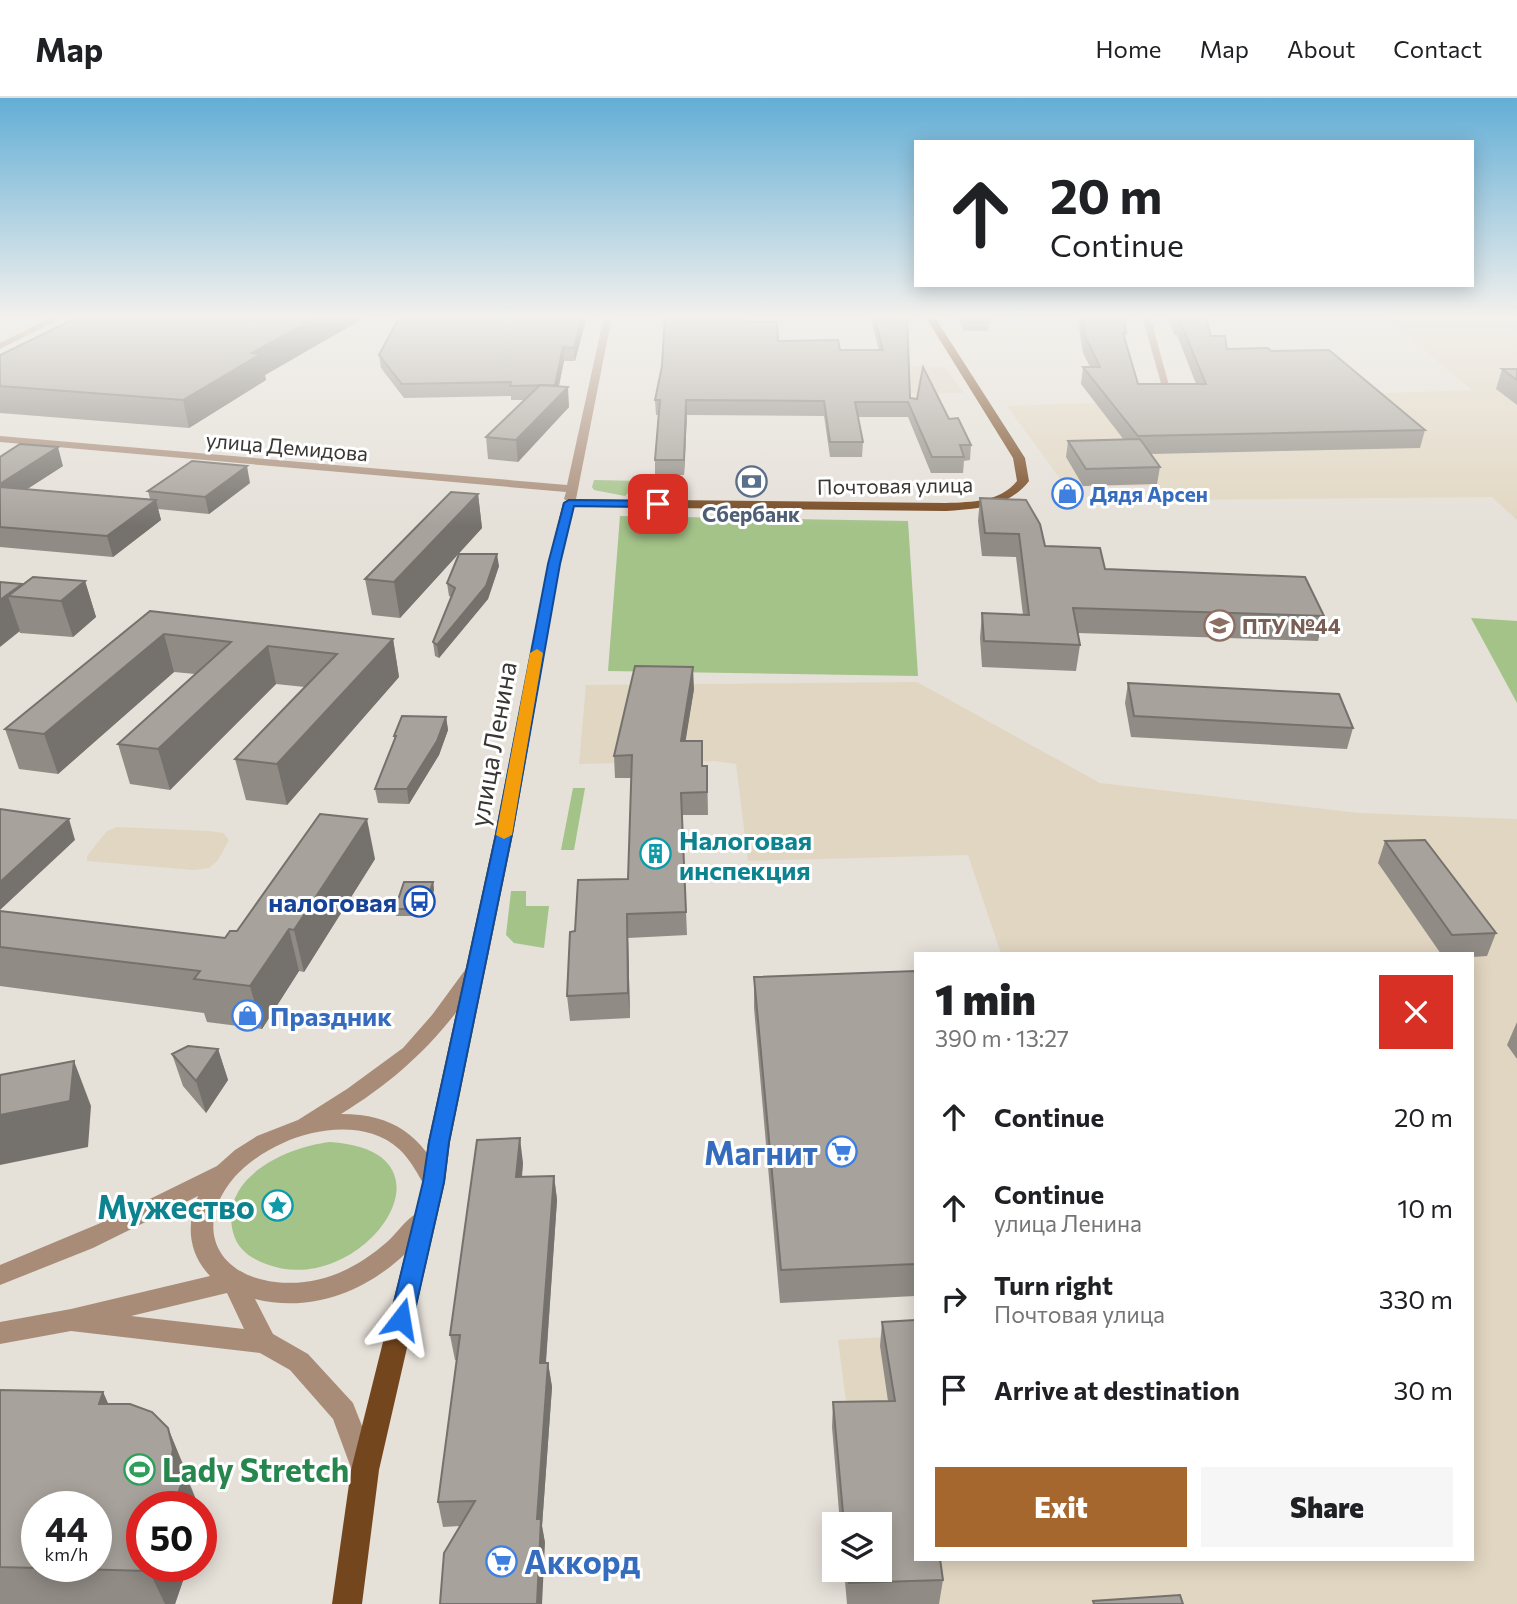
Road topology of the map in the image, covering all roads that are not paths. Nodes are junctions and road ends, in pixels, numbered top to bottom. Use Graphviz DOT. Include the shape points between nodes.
graph roads {
  1 [pos="593,386"];
  2 [pos="974,386"];
  3 [pos="0,439"];
  4 [pos="570,496"];
  5 [pos="477,968"];
  6 [pos="298,1127"];
  7 [pos="226,1171"];
  8 [pos="434,1182"];
  9 [pos="426,1218"];
  10 [pos="0,1275"];
  11 [pos="233,1280"];
  12 [pos="71,1320"];
  13 [pos="0,1333"];
  14 [pos="264,1342"];
  15 [pos="365,1470"];
  16 [pos="347,1604"];
  1 -- 4 [label="street, улица Ленина"];
  2 -- 4 [label="main road, Почтовая улица" via="1019,458 1023,481 1010,495 982,503 946,508"];
  3 -- 4 [label="street, улица Демидова"];
  4 -- 5 [label="main road, улица Ленина"];
  5 -- 6 [label="street" via="435,1026 401,1062 350,1099"];
  5 -- 8 [label="main road, улица Ленина"];
  6 -- 7 [label="street" via="242,1156"];
  6 -- 8 [label="street" via="350,1122 380,1128 408,1144"];
  7 -- 10 [label="street" via="113,1229"];
  7 -- 11 [label="street" via="210,1193 202,1218 203,1244 215,1266"];
  8 -- 9 [label="main road"];
  9 -- 11 [label="street" via="380,1264 342,1284 286,1294 256,1290"];
  9 -- 15 [label="main road"];
  11 -- 12 [label="street"];
  11 -- 14 [label="street"];
  12 -- 13 [label="street"];
  12 -- 14 [label="street"];
  14 -- 15 [label="street" via="299,1362 344,1412"];
  15 -- 16 [label="main road"];
}
